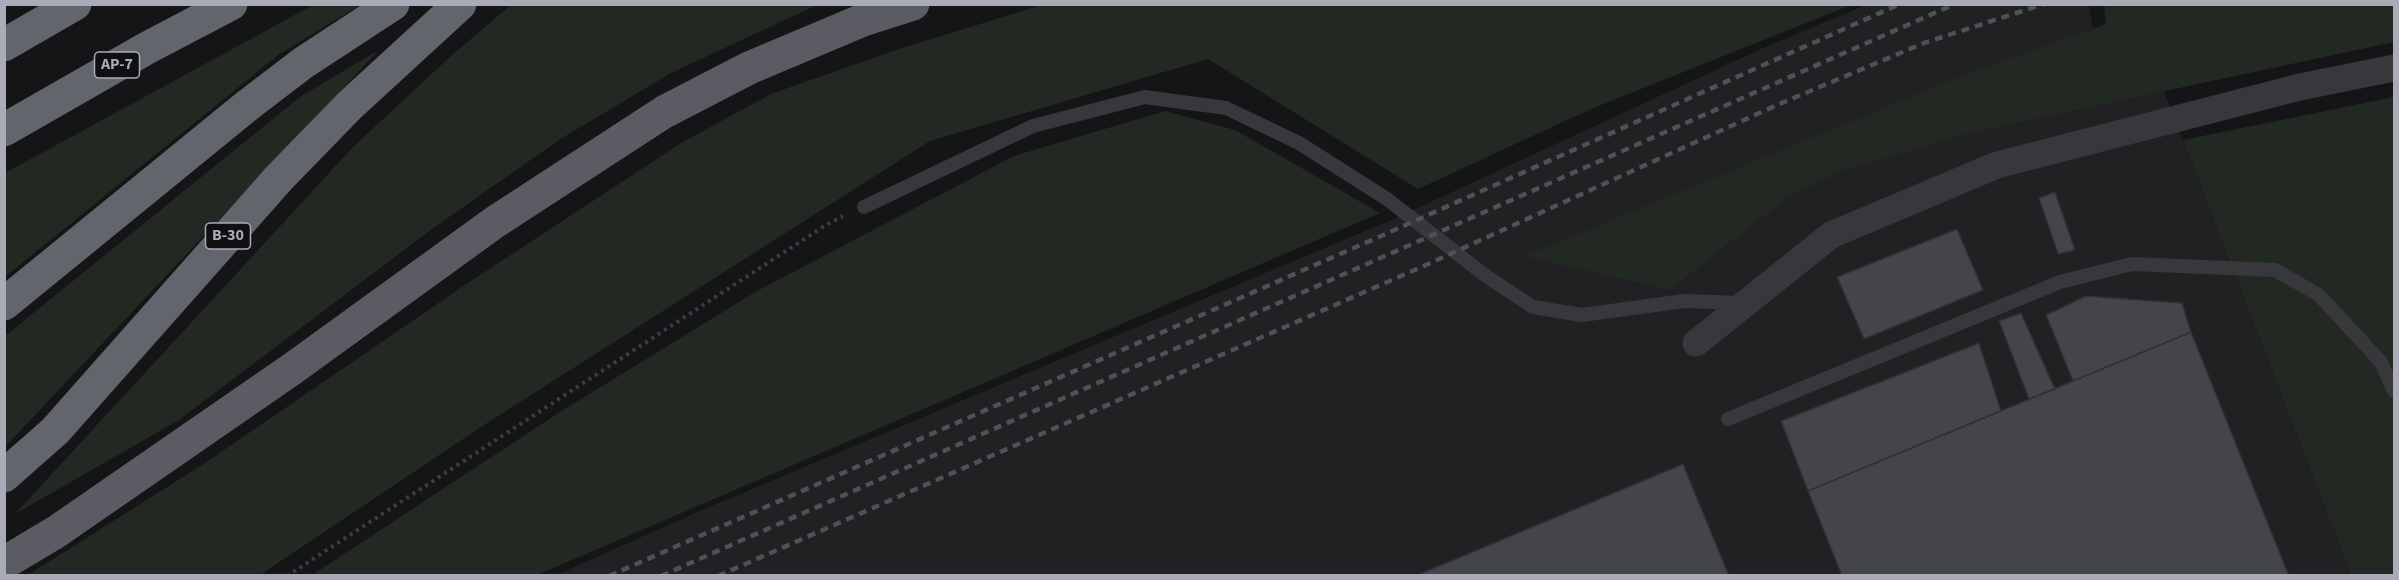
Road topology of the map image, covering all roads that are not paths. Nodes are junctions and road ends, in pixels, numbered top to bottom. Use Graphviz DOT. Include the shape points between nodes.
graph roads {
  1 [pos="75,4"];
  2 [pos="231,4"];
  3 [pos="393,4"];
  4 [pos="460,4"];
  5 [pos="913,4"];
  6 [pos="4,45"];
  7 [pos="2394,68"];
  8 [pos="4,130"];
  9 [pos="864,207"];
  10 [pos="1745,303"];
  11 [pos="4,304"];
  12 [pos="1696,342"];
  13 [pos="2394,391"];
  14 [pos="1728,419"];
  15 [pos="4,476"];
  16 [pos="4,563"];
  1 -- 6 [label="highway"];
  2 -- 8 [label="highway, AP-7"];
  3 -- 11 [label="highway" via="303,63 248,105"];
  4 -- 15 [label="highway, B-30" via="367,89 279,178 55,431"];
  5 -- 16 [label="highway" via="863,20 750,68 663,112 495,222 292,369 56,532"];
  7 -- 10 [label="street" via="2300,87 1996,165 1831,235"];
  9 -- 10 [label="lane" via="1033,126 1145,97 1226,108 1299,143 1387,199 1486,276 1533,307 1582,315 1684,301"];
  10 -- 12 [label="street"];
  13 -- 14 [label="lane" via="2381,362 2319,295 2275,270 2132,264 2060,282"];
}
